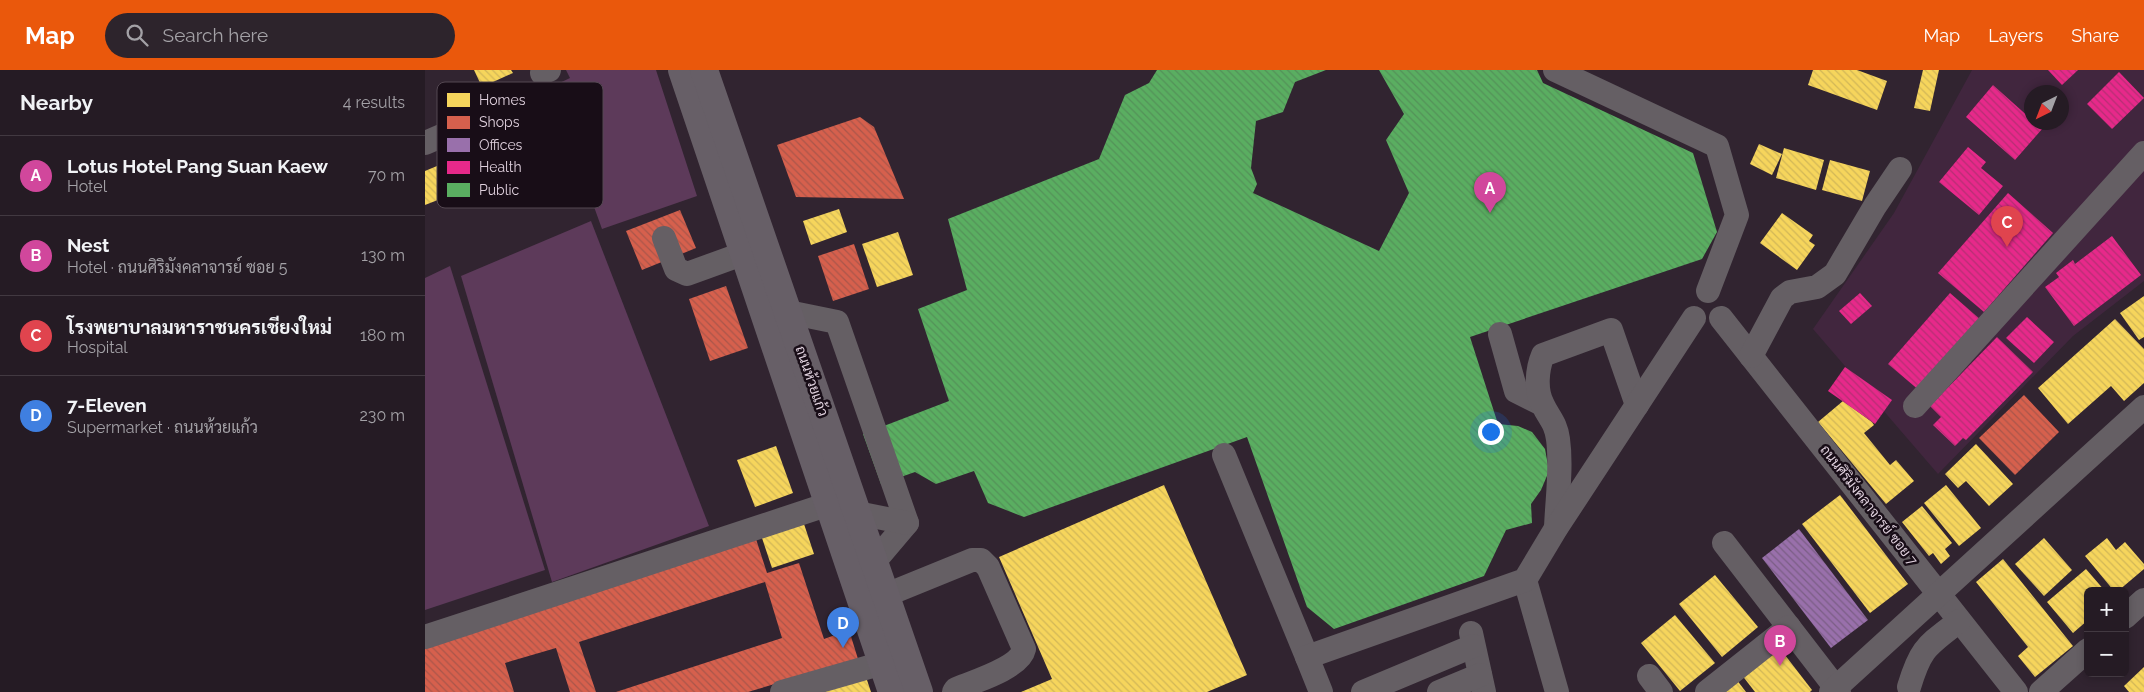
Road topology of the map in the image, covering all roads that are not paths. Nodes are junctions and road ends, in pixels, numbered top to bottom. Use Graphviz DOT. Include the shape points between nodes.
graph roads {
  1 [pos="682,70"];
  2 [pos="703,70"];
  3 [pos="1555,70"];
  4 [pos="437,138"];
  5 [pos="425,143"];
  6 [pos="2144,153"];
  7 [pos="1900,169"];
  8 [pos="664,238"];
  9 [pos="747,259"];
  10 [pos="694,288"];
  11 [pos="1708,290"];
  12 [pos="788,312"];
  13 [pos="1693,318"];
  14 [pos="1721,318"];
  15 [pos="1500,334"];
  16 [pos="1751,356"];
  17 [pos="1543,404"];
  18 [pos="1637,405"];
  19 [pos="1915,406"];
  20 [pos="2144,406"];
  21 [pos="1224,455"];
  22 [pos="829,504"];
  23 [pos="857,513"];
  24 [pos="907,523"];
  25 [pos="1555,530"];
  26 [pos="1724,543"];
  27 [pos="874,562"];
  28 [pos="1525,580"];
  29 [pos="1938,593"];
  30 [pos="886,596"];
  31 [pos="2144,600"];
  32 [pos="2129,613"];
  33 [pos="1959,621"];
  34 [pos="1789,627"];
  35 [pos="425,638"];
  36 [pos="2084,654"];
  37 [pos="1307,657"];
  38 [pos="883,663"];
  39 [pos="1482,683"];
  40 [pos="1909,687"];
  41 [pos="1835,691"];
  42 [pos="782,692"];
  43 [pos="892,692"];
  44 [pos="919,692"];
  45 [pos="954,692"];
  46 [pos="1321,692"];
  47 [pos="1363,692"];
  48 [pos="1439,692"];
  49 [pos="1557,692"];
  50 [pos="1707,692"];
  51 [pos="2016,692"];
  52 [pos="2041,692"];
  1 -- 9 [label="main road, ถนนห้วยแก้ว"];
  2 -- 12 [label="main road, ถนนห้วยแก้ว"];
  3 -- 11 [label="street" via="1717,146 1737,215"];
  4 -- 5 [label="street"];
  6 -- 19 [label="street"];
  7 -- 16 [label="street" via="1835,274 1817,287 1789,292 1781,298"];
  8 -- 9 [label="street" via="676,269 687,274"];
  9 -- 10 [label="street"];
  9 -- 22 [label="main road, ถนนห้วยแก้ว"];
  11 -- 13 [label="street" via="1692,300"];
  11 -- 14 [label="street" via="1723,300"];
  12 -- 23 [label="main road, ถนนห้วยแก้ว"];
  12 -- 24 [label="street" via="837,322"];
  13 -- 14 [label="street" via="1707,325"];
  13 -- 18 [label="street"];
  14 -- 16 [label="street, ถนนศิริมังคลาจารย์ ซอย 7"];
  15 -- 17 [label="street" via="1516,391"];
  16 -- 29 [label="street, ถนนศิริมังคลาจารย์ ซอย 7"];
  17 -- 18 [label="street" via="1538,378 1543,355 1611,330"];
  17 -- 25 [label="street" via="1550,413 1558,436"];
  18 -- 25 [label="street"];
  20 -- 29 [label="street"];
  21 -- 37 [label="street"];
  22 -- 35 [label="street"];
  22 -- 38 [label="main road, ถนนห้วยแก้ว"];
  23 -- 24 [label="street"];
  23 -- 27 [label="main road, ถนนห้วยแก้ว"];
  24 -- 27 [label="street"];
  25 -- 28 [label="street"];
  26 -- 34 [label="street"];
  27 -- 30 [label="main road, ถนนห้วยแก้ว"];
  28 -- 37 [label="street"];
  28 -- 49 [label="street"];
  29 -- 33 [label="street, ถนนศิริมังคลาจารย์ ซอย 7"];
  29 -- 41 [label="street"];
  30 -- 44 [label="main road, ถนนห้วยแก้ว"];
  30 -- 45 [label="street" via="972,560 981,560 989,567 1023,653 1013,664"];
  31 -- 32 [label="street"];
  33 -- 40 [label="street" via="1925,647 1915,665"];
  33 -- 51 [label="street, ถนนศิริมังคลาจารย์ ซอย 7"];
  34 -- 41 [label="street"];
  34 -- 50 [label="street"];
  36 -- 52 [label="street"];
  37 -- 46 [label="street"];
  38 -- 42 [label="street"];
  38 -- 43 [label="main road, ถนนห้วยแก้ว"];
  39 -- 47 [label="street" via="1472,640"];
  39 -- 48 [label="street"];
}
